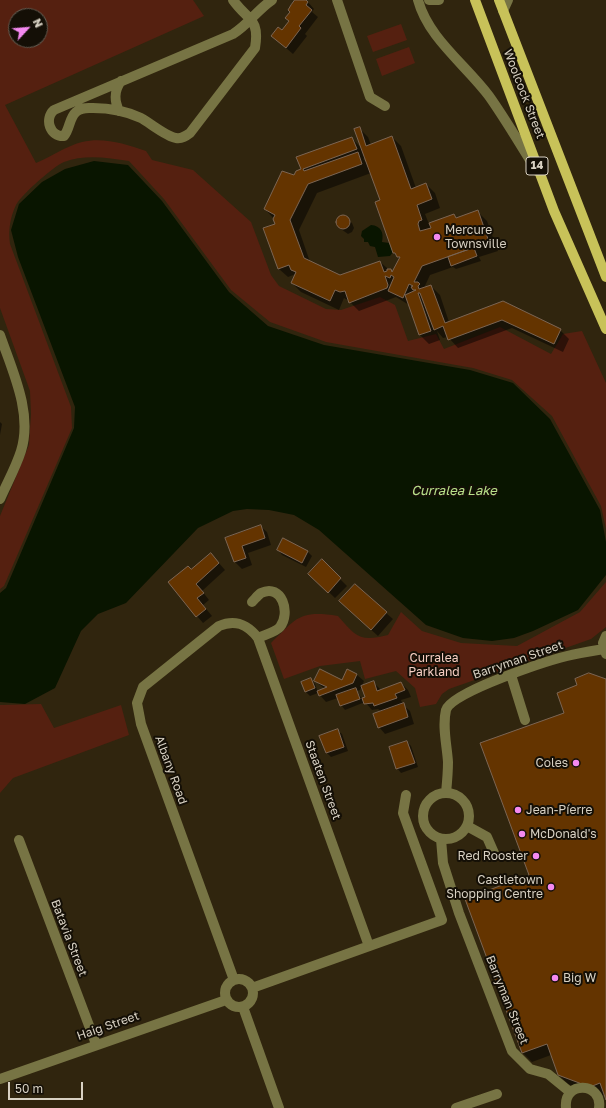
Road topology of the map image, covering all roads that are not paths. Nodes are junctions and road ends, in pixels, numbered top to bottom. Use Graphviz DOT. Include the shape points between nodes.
graph roads {
  1 [pos="233,0"];
  2 [pos="272,0"];
  3 [pos="337,0"];
  4 [pos="418,0"];
  5 [pos="429,0"];
  6 [pos="439,0"];
  7 [pos="475,0"];
  8 [pos="499,0"];
  9 [pos="508,0"];
  10 [pos="503,11"];
  11 [pos="251,18"];
  12 [pos="121,81"];
  13 [pos="385,106"];
  14 [pos="119,111"];
  15 [pos="542,180"];
  16 [pos="606,277"];
  17 [pos="606,329"];
  18 [pos="0,334"];
  19 [pos="0,499"];
  20 [pos="252,602"];
  21 [pos="247,626"];
  22 [pos="606,636"];
  23 [pos="258,638"];
  24 [pos="605,652"];
  25 [pos="511,675"];
  26 [pos="525,720"];
  27 [pos="446,793"];
  28 [pos="406,795"];
  29 [pos="467,826"];
  30 [pos="441,839"];
  31 [pos="19,840"];
  32 [pos="494,853"];
  33 [pos="369,946"];
  34 [pos="234,980"];
  35 [pos="252,988"];
  36 [pos="226,1000"];
  37 [pos="244,1007"];
  38 [pos="96,1044"];
  39 [pos="0,1079"];
  40 [pos="570,1092"];
  41 [pos="497,1094"];
  42 [pos="601,1102"];
  43 [pos="279,1108"];
  44 [pos="456,1108"];
  45 [pos="566,1108"];
  1 -- 11 [label="street" via="243,13"];
  2 -- 11 [label="street"];
  3 -- 13 [label="street" via="370,97"];
  4 -- 15 [label="street" via="436,35 488,95"];
  5 -- 6 [label="street"];
  7 -- 15 [label="main road, Woolcock Street / 14"];
  8 -- 10 [label="main road, Woolcock Street / 14"];
  9 -- 10 [label="street"];
  10 -- 16 [label="main road, Woolcock Street / 14"];
  11 -- 12 [label="street" via="243,28 233,34"];
  11 -- 14 [label="street" via="257,32 255,48 190,133 182,138 174,138 142,119"];
  12 -- 14 [label="street" via="115,96"];
  12 -- 14 [label="street" via="54,110 48,119 54,133 64,136 73,115 81,108"];
  15 -- 17 [label="main road, Woolcock Street / 14"];
  18 -- 19 [label="street" via="25,420 22,450"];
  20 -- 23 [label="street" via="261,593 271,591 285,604 285,617 279,628"];
  21 -- 23 [label="street, Staaten Street"];
  21 -- 34 [label="street, Albany Road" via="228,622 219,626 143,687 137,703 141,724"];
  22 -- 24 [label="street" via="603,643"];
  23 -- 33 [label="street, Staaten Street"];
  24 -- 25 [label="street, Barryman Street" via="568,656"];
  25 -- 26 [label="street"];
  25 -- 27 [label="street, Barryman Street" via="465,693 446,708"];
  27 -- 29 [label="street" via="459,797 465,803 469,812"];
  27 -- 30 [label="street" via="431,799 423,815 430,832"];
  28 -- 33 [label="street" via="403,813 442,920"];
  29 -- 30 [label="street" via="455,838"];
  29 -- 32 [label="street" via="487,837"];
  30 -- 40 [label="street, Barryman Street" via="443,863 459,913 512,1051 530,1069 548,1074"];
  31 -- 38 [label="street, Batavia Street"];
  33 -- 35 [label="street"];
  34 -- 35 [label="street" via="245,980"];
  34 -- 36 [label="street" via="226,988"];
  35 -- 37 [label="street" via="251,1001"];
  36 -- 37 [label="street" via="234,1007"];
  36 -- 38 [label="street, Haig Street"];
  37 -- 43 [label="street"];
  38 -- 39 [label="street, Haig Street"];
  40 -- 42 [label="street" via="580,1087 586,1088 596,1094"];
  40 -- 45 [label="street"];
  41 -- 44 [label="street"];
}
